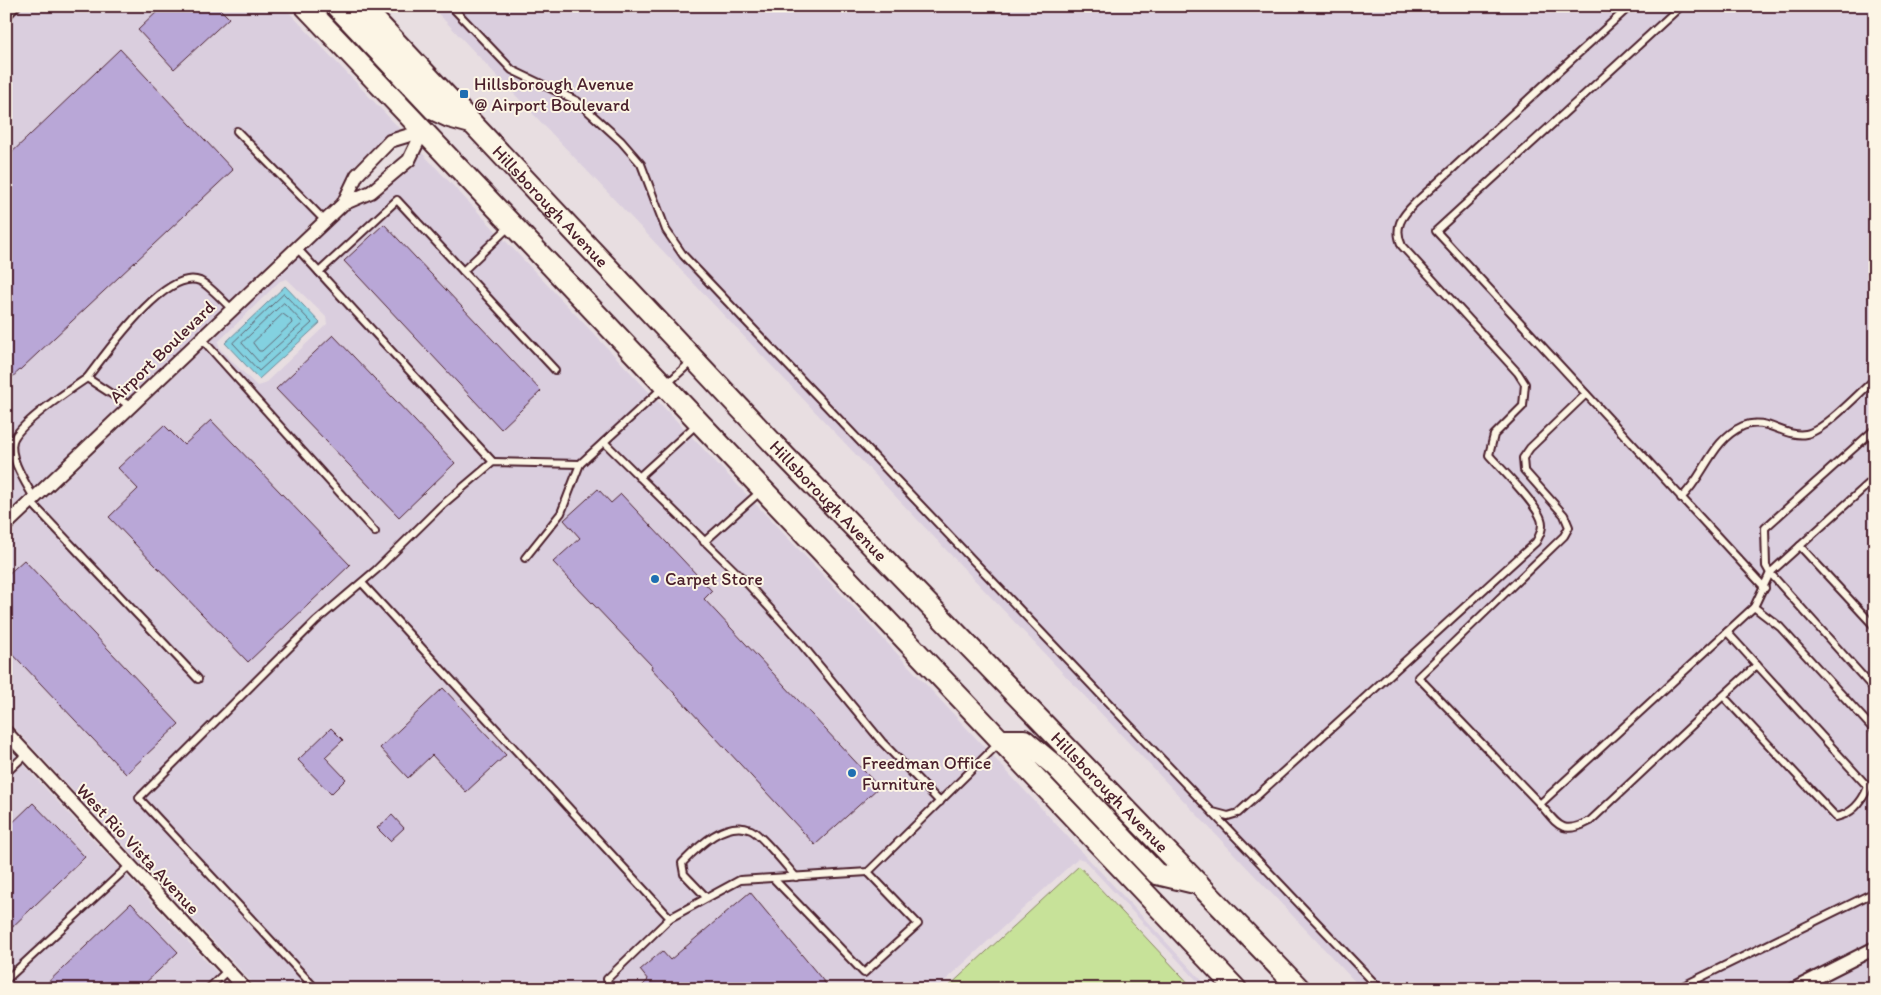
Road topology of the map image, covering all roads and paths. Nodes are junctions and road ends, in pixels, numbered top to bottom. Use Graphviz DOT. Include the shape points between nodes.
graph roads {
  1 [pos="18,6"];
  2 [pos="304,6"];
  3 [pos="336,6"];
  4 [pos="362,6"];
  5 [pos="451,6"];
  6 [pos="1630,6"];
  7 [pos="1681,6"];
  8 [pos="6,17"];
  9 [pos="471,123"];
  10 [pos="237,131"];
  11 [pos="423,131"];
  12 [pos="343,204"];
  13 [pos="325,220"];
  14 [pos="512,224"];
  15 [pos="296,247"];
  16 [pos="463,271"];
  17 [pos="319,272"];
  18 [pos="232,309"];
  19 [pos="201,338"];
  20 [pos="694,359"];
  21 [pos="555,370"];
  22 [pos="87,378"];
  23 [pos="1875,378"];
  24 [pos="665,386"];
  25 [pos="1586,394"];
  26 [pos="130,406"];
  27 [pos="699,422"];
  28 [pos="1875,429"];
  29 [pos="604,442"];
  30 [pos="493,462"];
  31 [pos="580,464"];
  32 [pos="639,477"];
  33 [pos="1875,478"];
  34 [pos="763,489"];
  35 [pos="1682,498"];
  36 [pos="33,500"];
  37 [pos="6,525"];
  38 [pos="374,532"];
  39 [pos="704,542"];
  40 [pos="1800,546"];
  41 [pos="526,558"];
  42 [pos="1770,573"];
  43 [pos="362,583"];
  44 [pos="1765,588"];
  45 [pos="1754,607"];
  46 [pos="1875,627"];
  47 [pos="1727,632"];
  48 [pos="1757,665"];
  49 [pos="198,679"];
  50 [pos="1875,690"];
  51 [pos="1723,696"];
  52 [pos="1875,731"];
  53 [pos="6,732"];
  54 [pos="1001,740"];
  55 [pos="26,754"];
  56 [pos="6,773"];
  57 [pos="940,802"];
  58 [pos="1540,804"];
  59 [pos="1212,812"];
  60 [pos="130,865"];
  61 [pos="868,872"];
  62 [pos="796,877"];
  63 [pos="774,878"];
  64 [pos="1198,884"];
  65 [pos="1875,892"];
  66 [pos="706,898"];
  67 [pos="670,918"];
  68 [pos="1875,948"];
  69 [pos="228,970"];
  70 [pos="6,980"];
  71 [pos="1229,982"];
  72 [pos="208,989"];
  73 [pos="245,989"];
  74 [pos="316,989"];
  75 [pos="609,989"];
  76 [pos="1247,989"];
  77 [pos="1300,989"];
  78 [pos="1380,989"];
  79 [pos="1677,989"];
  80 [pos="1794,989"];
  1 -- 8 [label="lane"];
  2 -- 11 [label="main road"];
  3 -- 9 [label="main road" via="434,110"];
  4 -- 9 [label="main road, Hillsborough Avenue"];
  5 -- 59 [label="lane" via="512,70 577,101 621,141 641,164 666,230 682,255"];
  6 -- 59 [label="lane" via="1415,203 1398,226 1402,246 1525,384 1523,406 1494,435 1489,455 1534,508 1542,520 1542,532 1536,542 1238,813 1228,816"];
  7 -- 25 [label="lane" via="1436,231"];
  9 -- 20 [label="main road, Hillsborough Avenue"];
  10 -- 13 [label="lane"];
  11 -- 12 [label="street, Airport Boulevard" via="409,160 371,192"];
  11 -- 12 [label="street, Airport Boulevard" via="390,141 357,175"];
  11 -- 14 [label="main road"];
  12 -- 13 [label="street, Airport Boulevard"];
  13 -- 15 [label="street, Airport Boulevard"];
  14 -- 16 [label="lane"];
  14 -- 24 [label="main road"];
  15 -- 17 [label="lane"];
  15 -- 18 [label="street, Airport Boulevard"];
  16 -- 17 [label="lane" via="397,200"];
  16 -- 21 [label="lane"];
  17 -- 30 [label="lane"];
  18 -- 19 [label="street, Airport Boulevard"];
  18 -- 22 [label="lane" via="199,281 183,280 165,289 114,339"];
  19 -- 26 [label="street, Airport Boulevard"];
  19 -- 38 [label="lane"];
  20 -- 24 [label="lane"];
  20 -- 64 [label="main road, Hillsborough Avenue"];
  22 -- 26 [label="lane"];
  22 -- 36 [label="lane" via="25,424 13,440 13,453"];
  23 -- 35 [label="lane" via="1818,430 1805,434 1758,423 1731,433 1714,448 1692,488"];
  24 -- 27 [label="main road"];
  24 -- 29 [label="lane"];
  25 -- 35 [label="lane"];
  25 -- 58 [label="lane" via="1530,448 1524,458 1524,470 1564,515 1569,527 1564,536 1418,677"];
  26 -- 36 [label="street, Airport Boulevard"];
  27 -- 32 [label="lane"];
  27 -- 34 [label="main road"];
  28 -- 42 [label="lane" via="1765,528 1766,566"];
  29 -- 31 [label="lane"];
  29 -- 32 [label="lane"];
  30 -- 31 [label="lane"];
  30 -- 43 [label="lane" via="441,506"];
  31 -- 41 [label="lane" via="561,513"];
  32 -- 39 [label="lane"];
  33 -- 40 [label="lane"];
  34 -- 39 [label="lane"];
  34 -- 54 [label="main road"];
  35 -- 44 [label="lane"];
  36 -- 37 [label="street, Airport Boulevard"];
  36 -- 49 [label="lane"];
  39 -- 57 [label="lane" via="794,635 882,742"];
  40 -- 42 [label="lane"];
  40 -- 46 [label="lane"];
  42 -- 44 [label="lane"];
  42 -- 50 [label="lane"];
  43 -- 67 [label="lane"];
  43 -- 74 [label="lane" via="316,621 139,798"];
  44 -- 45 [label="lane"];
  45 -- 47 [label="lane"];
  45 -- 52 [label="lane" via="1780,627"];
  47 -- 48 [label="lane"];
  47 -- 58 [label="lane"];
  48 -- 51 [label="lane"];
  48 -- 51 [label="lane" via="1868,786 1851,811 1836,817"];
  51 -- 58 [label="lane" via="1590,821 1567,829 1557,824"];
  53 -- 55 [label="street, West Rio Vista Avenue"];
  54 -- 57 [label="lane"];
  54 -- 64 [label="main road" via="1024,740 1055,766 1157,874"];
  54 -- 71 [label="main road"];
  55 -- 56 [label="lane"];
  55 -- 60 [label="street, West Rio Vista Avenue"];
  57 -- 61 [label="lane"];
  59 -- 78 [label="lane"];
  60 -- 69 [label="street, West Rio Vista Avenue"];
  60 -- 70 [label="lane"];
  61 -- 62 [label="lane"];
  61 -- 63 [label="lane" via="918,924 864,973"];
  62 -- 63 [label="lane"];
  62 -- 66 [label="lane" via="752,830 740,827 723,829 682,863 684,874"];
  63 -- 66 [label="lane" via="740,880"];
  64 -- 77 [label="main road, Hillsborough Avenue"];
  65 -- 79 [label="lane"];
  66 -- 67 [label="lane"];
  67 -- 75 [label="lane" via="607,979"];
  68 -- 80 [label="street"];
  69 -- 72 [label="lane"];
  69 -- 73 [label="street, West Rio Vista Avenue"];
  71 -- 76 [label="main road"];
}
